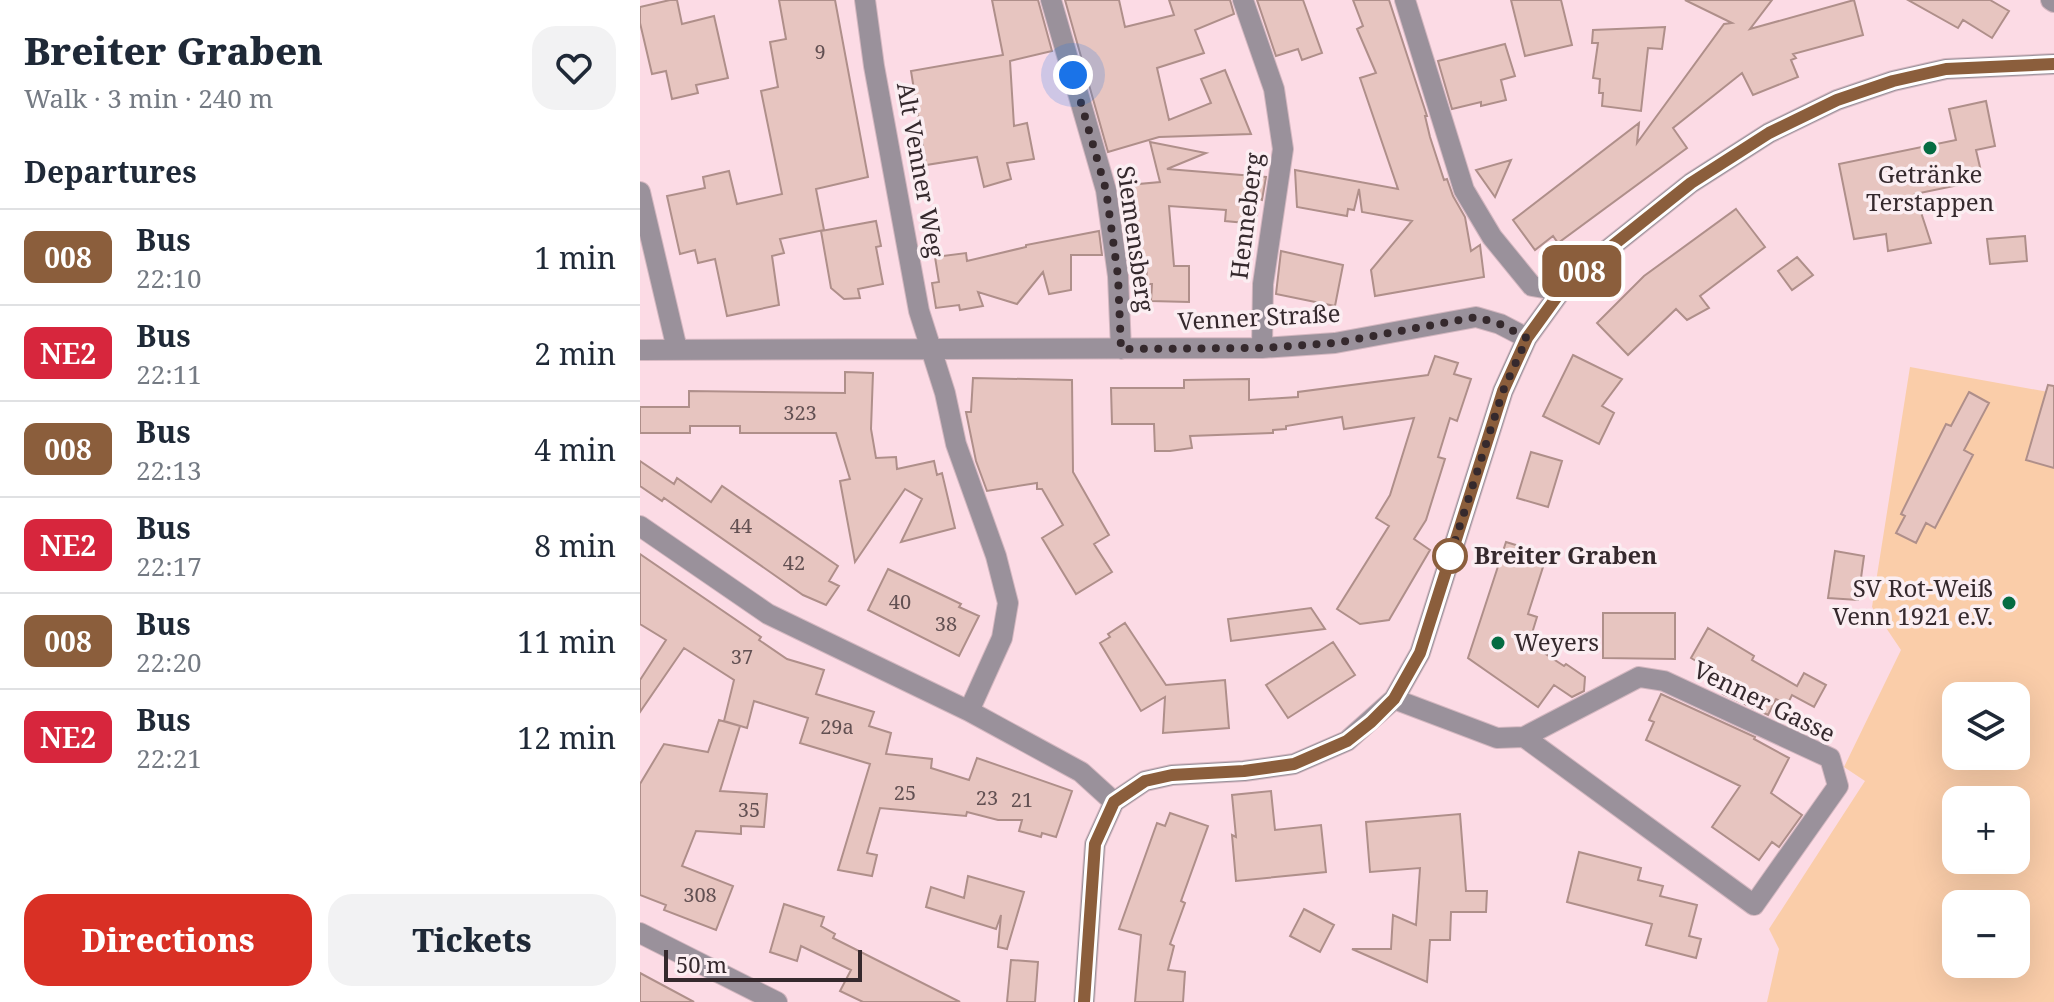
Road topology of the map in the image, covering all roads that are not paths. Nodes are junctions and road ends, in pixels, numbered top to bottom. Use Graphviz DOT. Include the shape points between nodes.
graph roads {
  1 [pos="865,0"];
  2 [pos="1051,0"];
  3 [pos="1243,0"];
  4 [pos="1405,0"];
  5 [pos="2054,64"];
  6 [pos="640,192"];
  7 [pos="1561,291"];
  8 [pos="1527,338"];
  9 [pos="929,348"];
  10 [pos="1262,348"];
  11 [pos="677,349"];
  12 [pos="1121,349"];
  13 [pos="640,350"];
  14 [pos="640,526"];
  15 [pos="1394,699"];
  16 [pos="969,711"];
  17 [pos="1524,737"];
  18 [pos="1114,802"];
  19 [pos="640,933"];
  20 [pos="777,1002"];
  21 [pos="1084,1002"];
  1 -- 9 [label="street, Alt Venner Weg"];
  2 -- 12 [label="street, Siemensberg" via="1106,190"];
  3 -- 10 [label="street, Henneberg" via="1274,89 1283,149 1263,284"];
  4 -- 7 [label="street" via="1464,190 1492,237 1532,286"];
  5 -- 7 [label="street" via="1946,69 1837,100 1769,133 1691,183"];
  6 -- 11 [label="street"];
  7 -- 8 [label="street"];
  8 -- 10 [label="street, Venner Straße" via="1476,317 1335,343"];
  8 -- 15 [label="street" via="1503,391 1420,653"];
  9 -- 11 [label="street, Venner Straße"];
  9 -- 12 [label="street, Venner Straße"];
  9 -- 16 [label="street" via="1008,603 1002,638"];
  10 -- 12 [label="street, Venner Straße"];
  11 -- 13 [label="street, Venner Straße"];
  14 -- 16 [label="street" via="768,614"];
  15 -- 17 [label="street" via="1497,738"];
  15 -- 18 [label="street" via="1347,741 1294,764 1172,775 1145,781"];
  16 -- 18 [label="street" via="1081,772"];
  17 -- 17 [label="street, Venner Gasse" via="1754,905 1838,786 1830,758 1664,681 1639,677"];
  18 -- 21 [label="street" via="1095,844"];
  19 -- 20 [label="street"];
}
